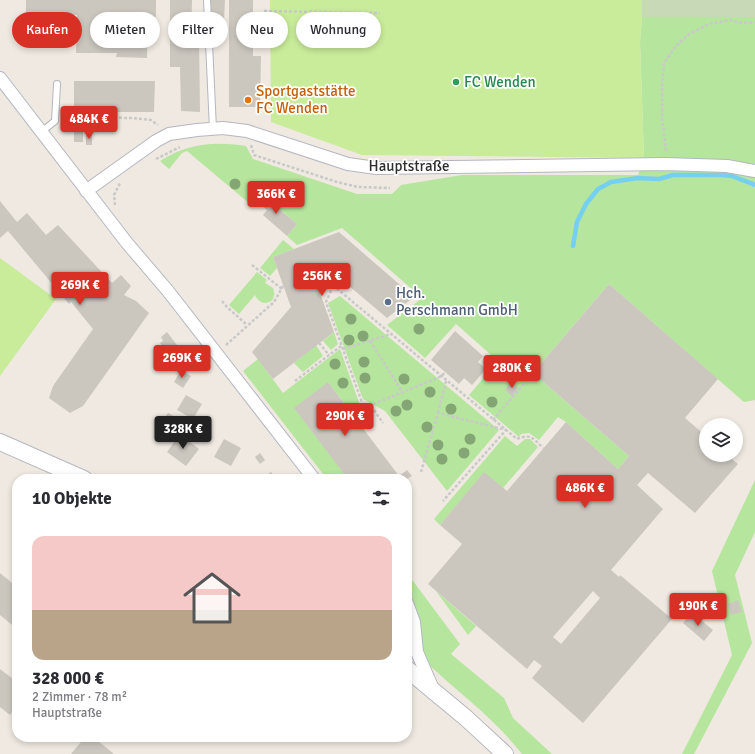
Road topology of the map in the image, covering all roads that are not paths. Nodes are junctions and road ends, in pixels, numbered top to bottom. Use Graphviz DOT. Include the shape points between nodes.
graph roads {
  1 [pos="207,0"];
  2 [pos="0,78"];
  3 [pos="57,84"];
  4 [pos="213,129"];
  5 [pos="41,132"];
  6 [pos="755,172"];
  7 [pos="86,191"];
  8 [pos="0,442"];
  9 [pos="73,474"];
  10 [pos="310,474"];
  11 [pos="412,617"];
  12 [pos="412,673"];
  13 [pos="434,691"];
  14 [pos="505,754"];
  1 -- 4 [label="lane"];
  2 -- 5 [label="street"];
  3 -- 5 [label="lane" via="55,121"];
  4 -- 6 [label="street, Hauptstraße" via="247,131 334,160 376,168 665,164 727,166"];
  4 -- 7 [label="street, Hauptstraße" via="169,134 143,149"];
  5 -- 7 [label="street"];
  7 -- 10 [label="street" via="168,291"];
  8 -- 9 [label="street"];
  11 -- 13 [label="street" via="417,652"];
  12 -- 13 [label="street"];
  13 -- 14 [label="street"];
}
